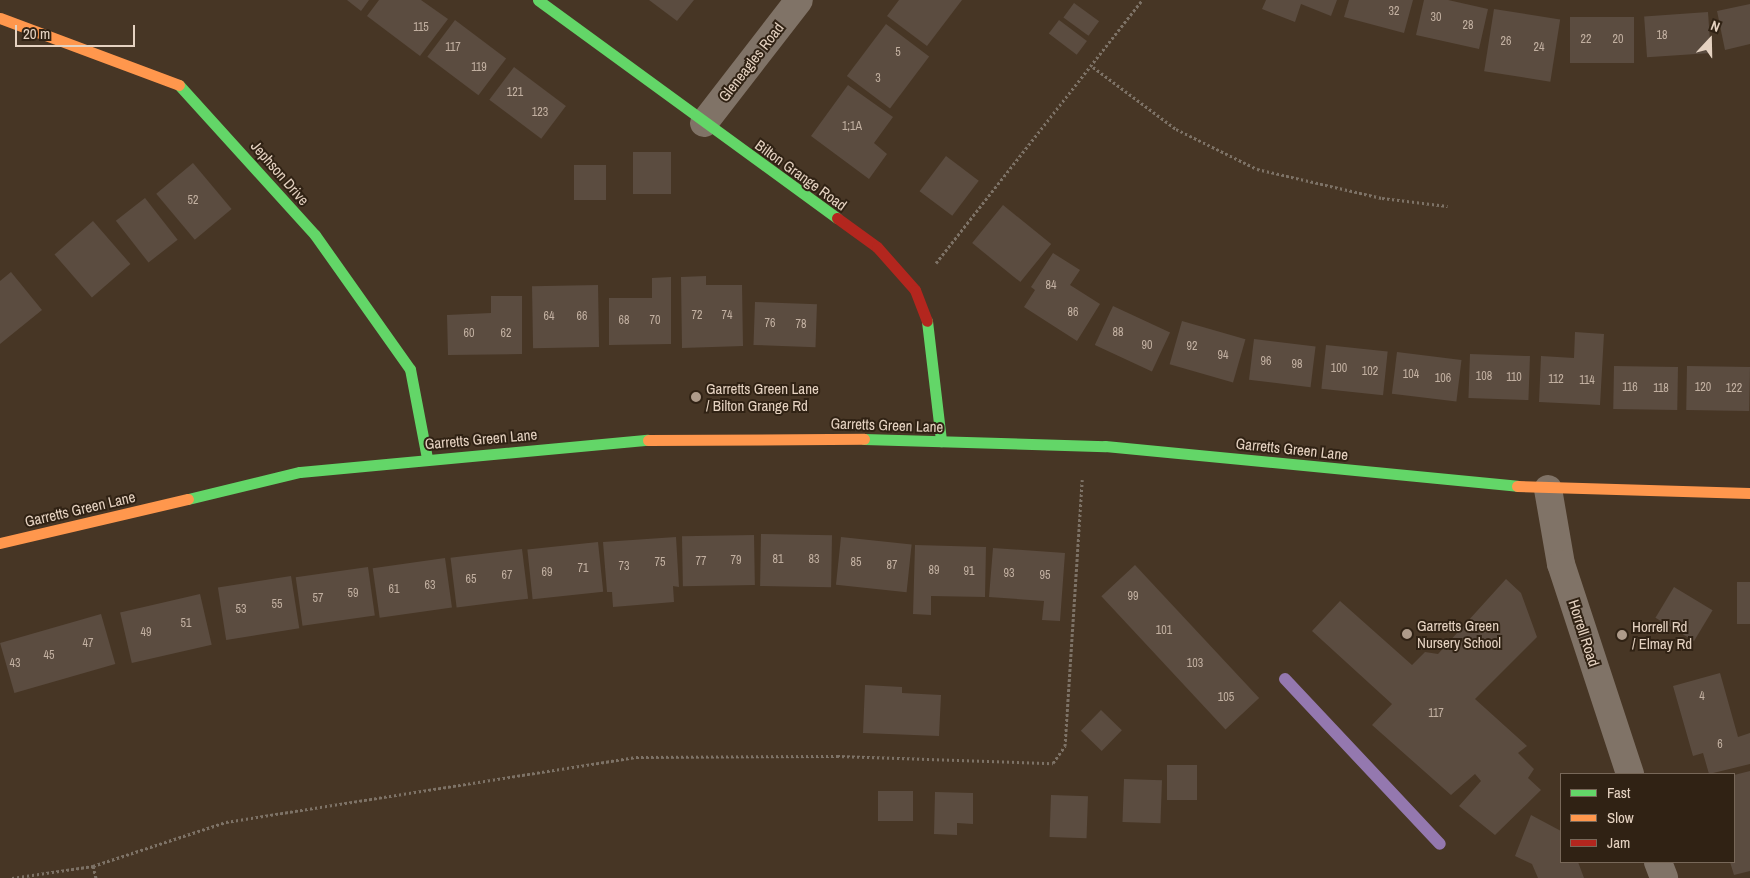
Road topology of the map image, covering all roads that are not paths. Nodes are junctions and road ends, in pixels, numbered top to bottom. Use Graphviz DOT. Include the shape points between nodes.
graph roads {
  1 [pos="538,0"];
  2 [pos="799,0"];
  3 [pos="0,18"];
  4 [pos="704,123"];
  5 [pos="941,441"];
  6 [pos="427,458"];
  7 [pos="1548,489"];
  8 [pos="1750,493"];
  9 [pos="0,543"];
  10 [pos="1630,773"];
  11 [pos="1658,863"];
  12 [pos="1664,878"];
  1 -- 4 [label="street, Bilton Grange Road"];
  2 -- 4 [label="street, Gleneagles Road"];
  3 -- 6 [label="street, Jephson Drive" via="177,83 203,109 315,235 410,369"];
  4 -- 5 [label="street, Bilton Grange Road" via="877,247 915,290 928,325"];
  5 -- 6 [label="street, Garretts Green Lane" via="846,438 646,440"];
  5 -- 7 [label="street, Garretts Green Lane" via="1086,445"];
  6 -- 9 [label="street, Garretts Green Lane" via="300,472"];
  7 -- 8 [label="street, Garretts Green Lane"];
  7 -- 10 [label="street, Horrell Road" via="1561,564"];
  11 -- 12 [label="street"];
}
